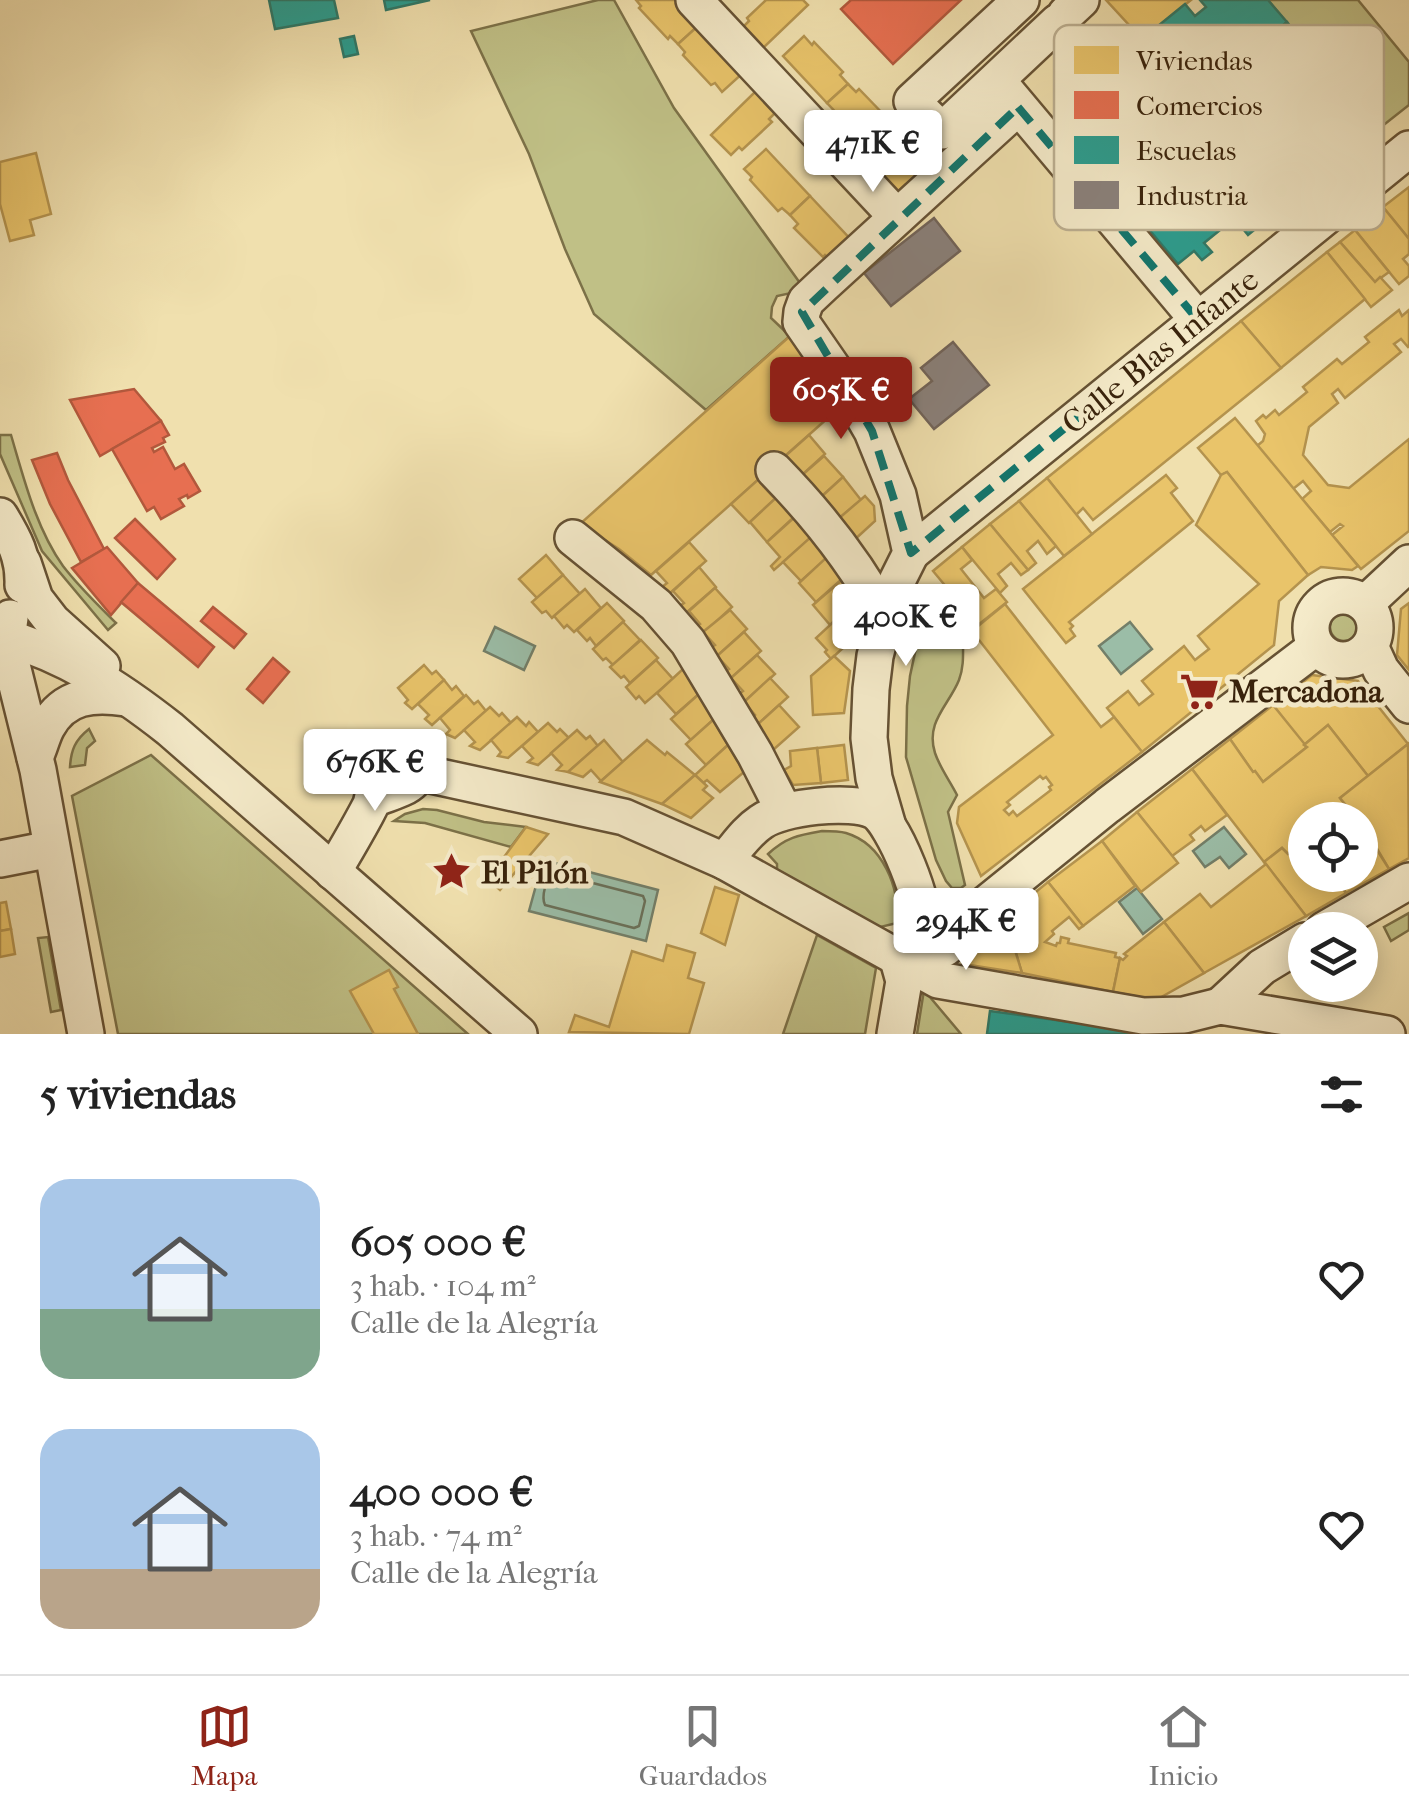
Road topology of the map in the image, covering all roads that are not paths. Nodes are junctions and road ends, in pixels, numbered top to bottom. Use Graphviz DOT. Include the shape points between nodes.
graph roads {
  1 [pos="694,0"];
  2 [pos="1022,0"];
  3 [pos="1068,9"];
  4 [pos="994,79"];
  5 [pos="1018,107"];
  6 [pos="1409,149"];
  7 [pos="1054,150"];
  8 [pos="1384,169"];
  9 [pos="897,217"];
  10 [pos="1122,230"];
  11 [pos="1309,230"];
  12 [pos="1198,320"];
  13 [pos="774,470"];
  14 [pos="0,516"];
  15 [pos="573,538"];
  16 [pos="911,553"];
  17 [pos="23,563"];
  18 [pos="1409,563"];
  19 [pos="1365,604"];
  20 [pos="885,617"];
  21 [pos="4,629"];
  22 [pos="1370,646"];
  23 [pos="1316,647"];
  24 [pos="133,700"];
  25 [pos="1409,705"];
  26 [pos="0,712"];
  27 [pos="35,757"];
  28 [pos="864,793"];
  29 [pos="784,811"];
  30 [pos="51,849"];
  31 [pos="0,859"];
  32 [pos="724,861"];
  33 [pos="333,872"];
  34 [pos="1409,881"];
  35 [pos="920,902"];
  36 [pos="986,903"];
  37 [pos="1355,912"];
  38 [pos="1288,952"];
  39 [pos="898,956"];
  40 [pos="1262,967"];
  41 [pos="1220,1006"];
  42 [pos="1277,1024"];
  43 [pos="86,1034"];
  44 [pos="520,1034"];
  45 [pos="894,1034"];
  46 [pos="1387,1034"];
  1 -- 9 [label="street"];
  2 -- 3 [label="street" via="1036,23 1048,25"];
  2 -- 4 [label="street" via="912,101 942,131"];
  3 -- 4 [label="street"];
  4 -- 5 [label="street"];
  5 -- 7 [label="street"];
  5 -- 9 [label="street"];
  6 -- 8 [label="street, Calle Blas Infante"];
  9 -- 16 [label="street" via="806,301 801,322 872,431 898,494"];
  10 -- 12 [label="street"];
  11 -- 12 [label="street, Calle Blas Infante"];
  12 -- 16 [label="street, Calle Blas Infante"];
  13 -- 20 [label="street" via="820,520"];
  14 -- 17 [label="street"];
  15 -- 29 [label="street" via="656,605 688,642"];
  16 -- 20 [label="street"];
  17 -- 21 [label="street" via="22,594"];
  17 -- 24 [label="street" via="35,599 52,621"];
  18 -- 19 [label="street"];
  19 -- 22 [label="street" via="1376,627"];
  19 -- 23 [label="street" via="1343,596 1323,602 1311,622"];
  20 -- 28 [label="street" via="871,689"];
  21 -- 24 [label="street"];
  21 -- 27 [label="street"];
  22 -- 23 [label="street" via="1343,660"];
  22 -- 25 [label="street"];
  23 -- 36 [label="street"];
  24 -- 27 [label="street" via="76,699 48,725"];
  24 -- 33 [label="street"];
  26 -- 27 [label="street"];
  27 -- 30 [label="street"];
  28 -- 29 [label="street"];
  28 -- 35 [label="street" via="887,823"];
  29 -- 32 [label="street" via="763,820"];
  30 -- 31 [label="street"];
  30 -- 43 [label="street"];
  32 -- 33 [label="street" via="624,816 393,784"];
  32 -- 39 [label="street"];
  33 -- 44 [label="street"];
  34 -- 37 [label="street"];
  35 -- 36 [label="street" via="957,917"];
  35 -- 39 [label="street" via="922,932"];
  36 -- 39 [label="street" via="945,948"];
  38 -- 40 [label="street"];
  39 -- 41 [label="street" via="938,980 1143,1016"];
  39 -- 45 [label="street" via="904,981"];
  40 -- 41 [label="street"];
  40 -- 42 [label="street" via="1260,986"];
  41 -- 42 [label="street"];
  42 -- 46 [label="street"];
}
